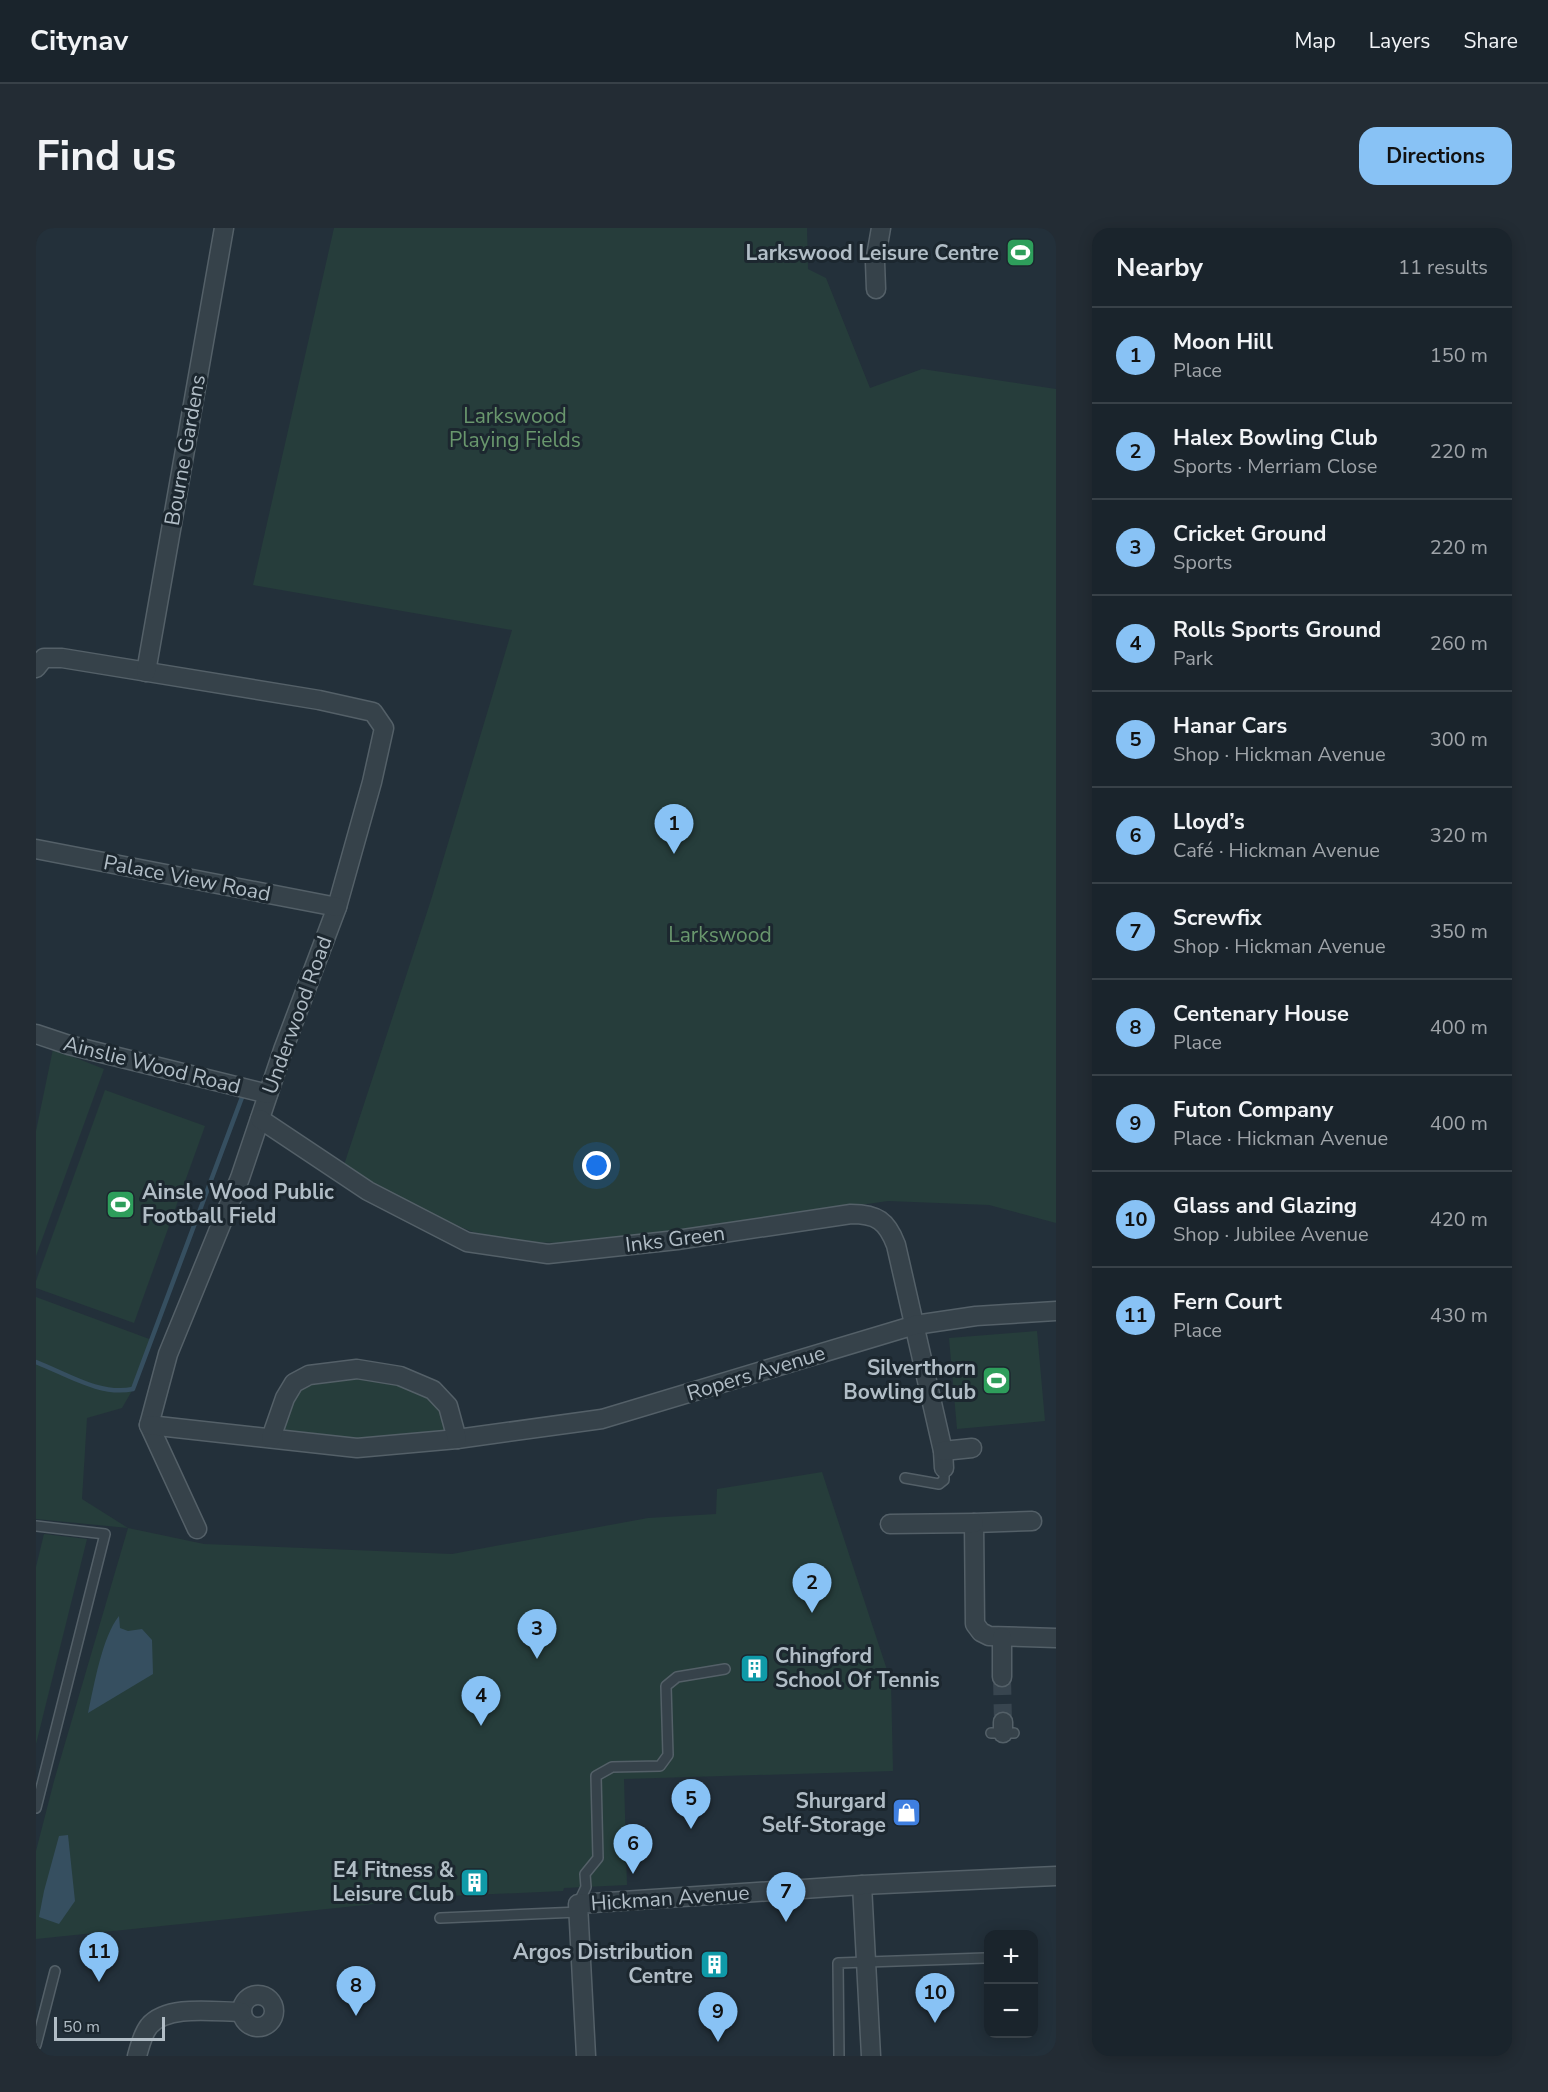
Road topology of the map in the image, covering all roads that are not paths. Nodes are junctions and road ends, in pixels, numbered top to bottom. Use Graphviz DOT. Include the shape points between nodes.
graph roads {
  1 [pos="224,228"];
  2 [pos="880,228"];
  3 [pos="876,289"];
  4 [pos="36,668"];
  5 [pos="146,672"];
  6 [pos="36,849"];
  7 [pos="337,907"];
  8 [pos="36,1034"];
  9 [pos="268,1095"];
  10 [pos="260,1119"];
  11 [pos="1056,1311"];
  12 [pos="915,1325"];
  13 [pos="150,1425"];
  14 [pos="271,1438"];
  15 [pos="457,1439"];
  16 [pos="972,1448"];
  17 [pos="944,1459"];
  18 [pos="905,1478"];
  19 [pos="1032,1521"];
  20 [pos="974,1523"];
  21 [pos="890,1524"];
  22 [pos="36,1526"];
  23 [pos="197,1529"];
  24 [pos="1002,1637"];
  25 [pos="1056,1638"];
  26 [pos="725,1669"];
  27 [pos="1002,1677"];
  28 [pos="40,1779"];
  29 [pos="36,1808"];
  30 [pos="1056,1876"];
  31 [pos="862,1885"];
  32 [pos="579,1908"];
  33 [pos="440,1918"];
  34 [pos="984,1958"];
  35 [pos="866,1961"];
  36 [pos="55,1971"];
  37 [pos="242,2012"];
  38 [pos="36,2045"];
  39 [pos="136,2056"];
  40 [pos="586,2056"];
  41 [pos="839,2056"];
  42 [pos="871,2056"];
  1 -- 5 [label="street, Bourne Gardens"];
  2 -- 3 [label="street"];
  4 -- 5 [label="street, Underwood Road" via="44,658 62,658"];
  5 -- 7 [label="street, Underwood Road" via="373,712 384,728"];
  6 -- 7 [label="street, Palace View Road"];
  7 -- 9 [label="street, Underwood Road"];
  8 -- 9 [label="street, Ainslie Wood Road"];
  9 -- 10 [label="street, Underwood Road"];
  10 -- 12 [label="street, Inks Green" via="368,1191 467,1242 548,1254 866,1214 881,1220 890,1230"];
  10 -- 13 [label="street, Underwood Road" via="168,1354"];
  11 -- 12 [label="street, Ropers Avenue"];
  12 -- 15 [label="street, Ropers Avenue" via="602,1419"];
  12 -- 17 [label="street, Inks Green"];
  13 -- 14 [label="street, Ropers Avenue"];
  13 -- 23 [label="street"];
  14 -- 15 [label="street, Ropers Avenue" via="357,1448"];
  14 -- 15 [label="street" via="294,1383 309,1375 357,1369 400,1376 434,1390 448,1406"];
  16 -- 17 [label="street"];
  17 -- 18 [label="lane" via="944,1480 939,1484"];
  19 -- 20 [label="street"];
  20 -- 21 [label="street"];
  20 -- 24 [label="street" via="975,1624 989,1636"];
  22 -- 28 [label="lane" via="105,1534"];
  24 -- 25 [label="street"];
  24 -- 27 [label="street"];
  26 -- 32 [label="lane" via="677,1677 666,1686 668,1755 660,1766 612,1767 596,1776 598,1858 585,1874 586,1887"];
  28 -- 29 [label="lane"];
  30 -- 31 [label="street, Hickman Avenue"];
  31 -- 32 [label="street, Hickman Avenue"];
  31 -- 35 [label="street"];
  32 -- 33 [label="lane"];
  32 -- 40 [label="street, Hickman Avenue"];
  34 -- 35 [label="lane"];
  35 -- 41 [label="lane" via="838,1963"];
  35 -- 42 [label="street"];
  36 -- 38 [label="lane"];
  37 -- 39 [label="street" via="173,2012 162,2016 142,2036"];
}
